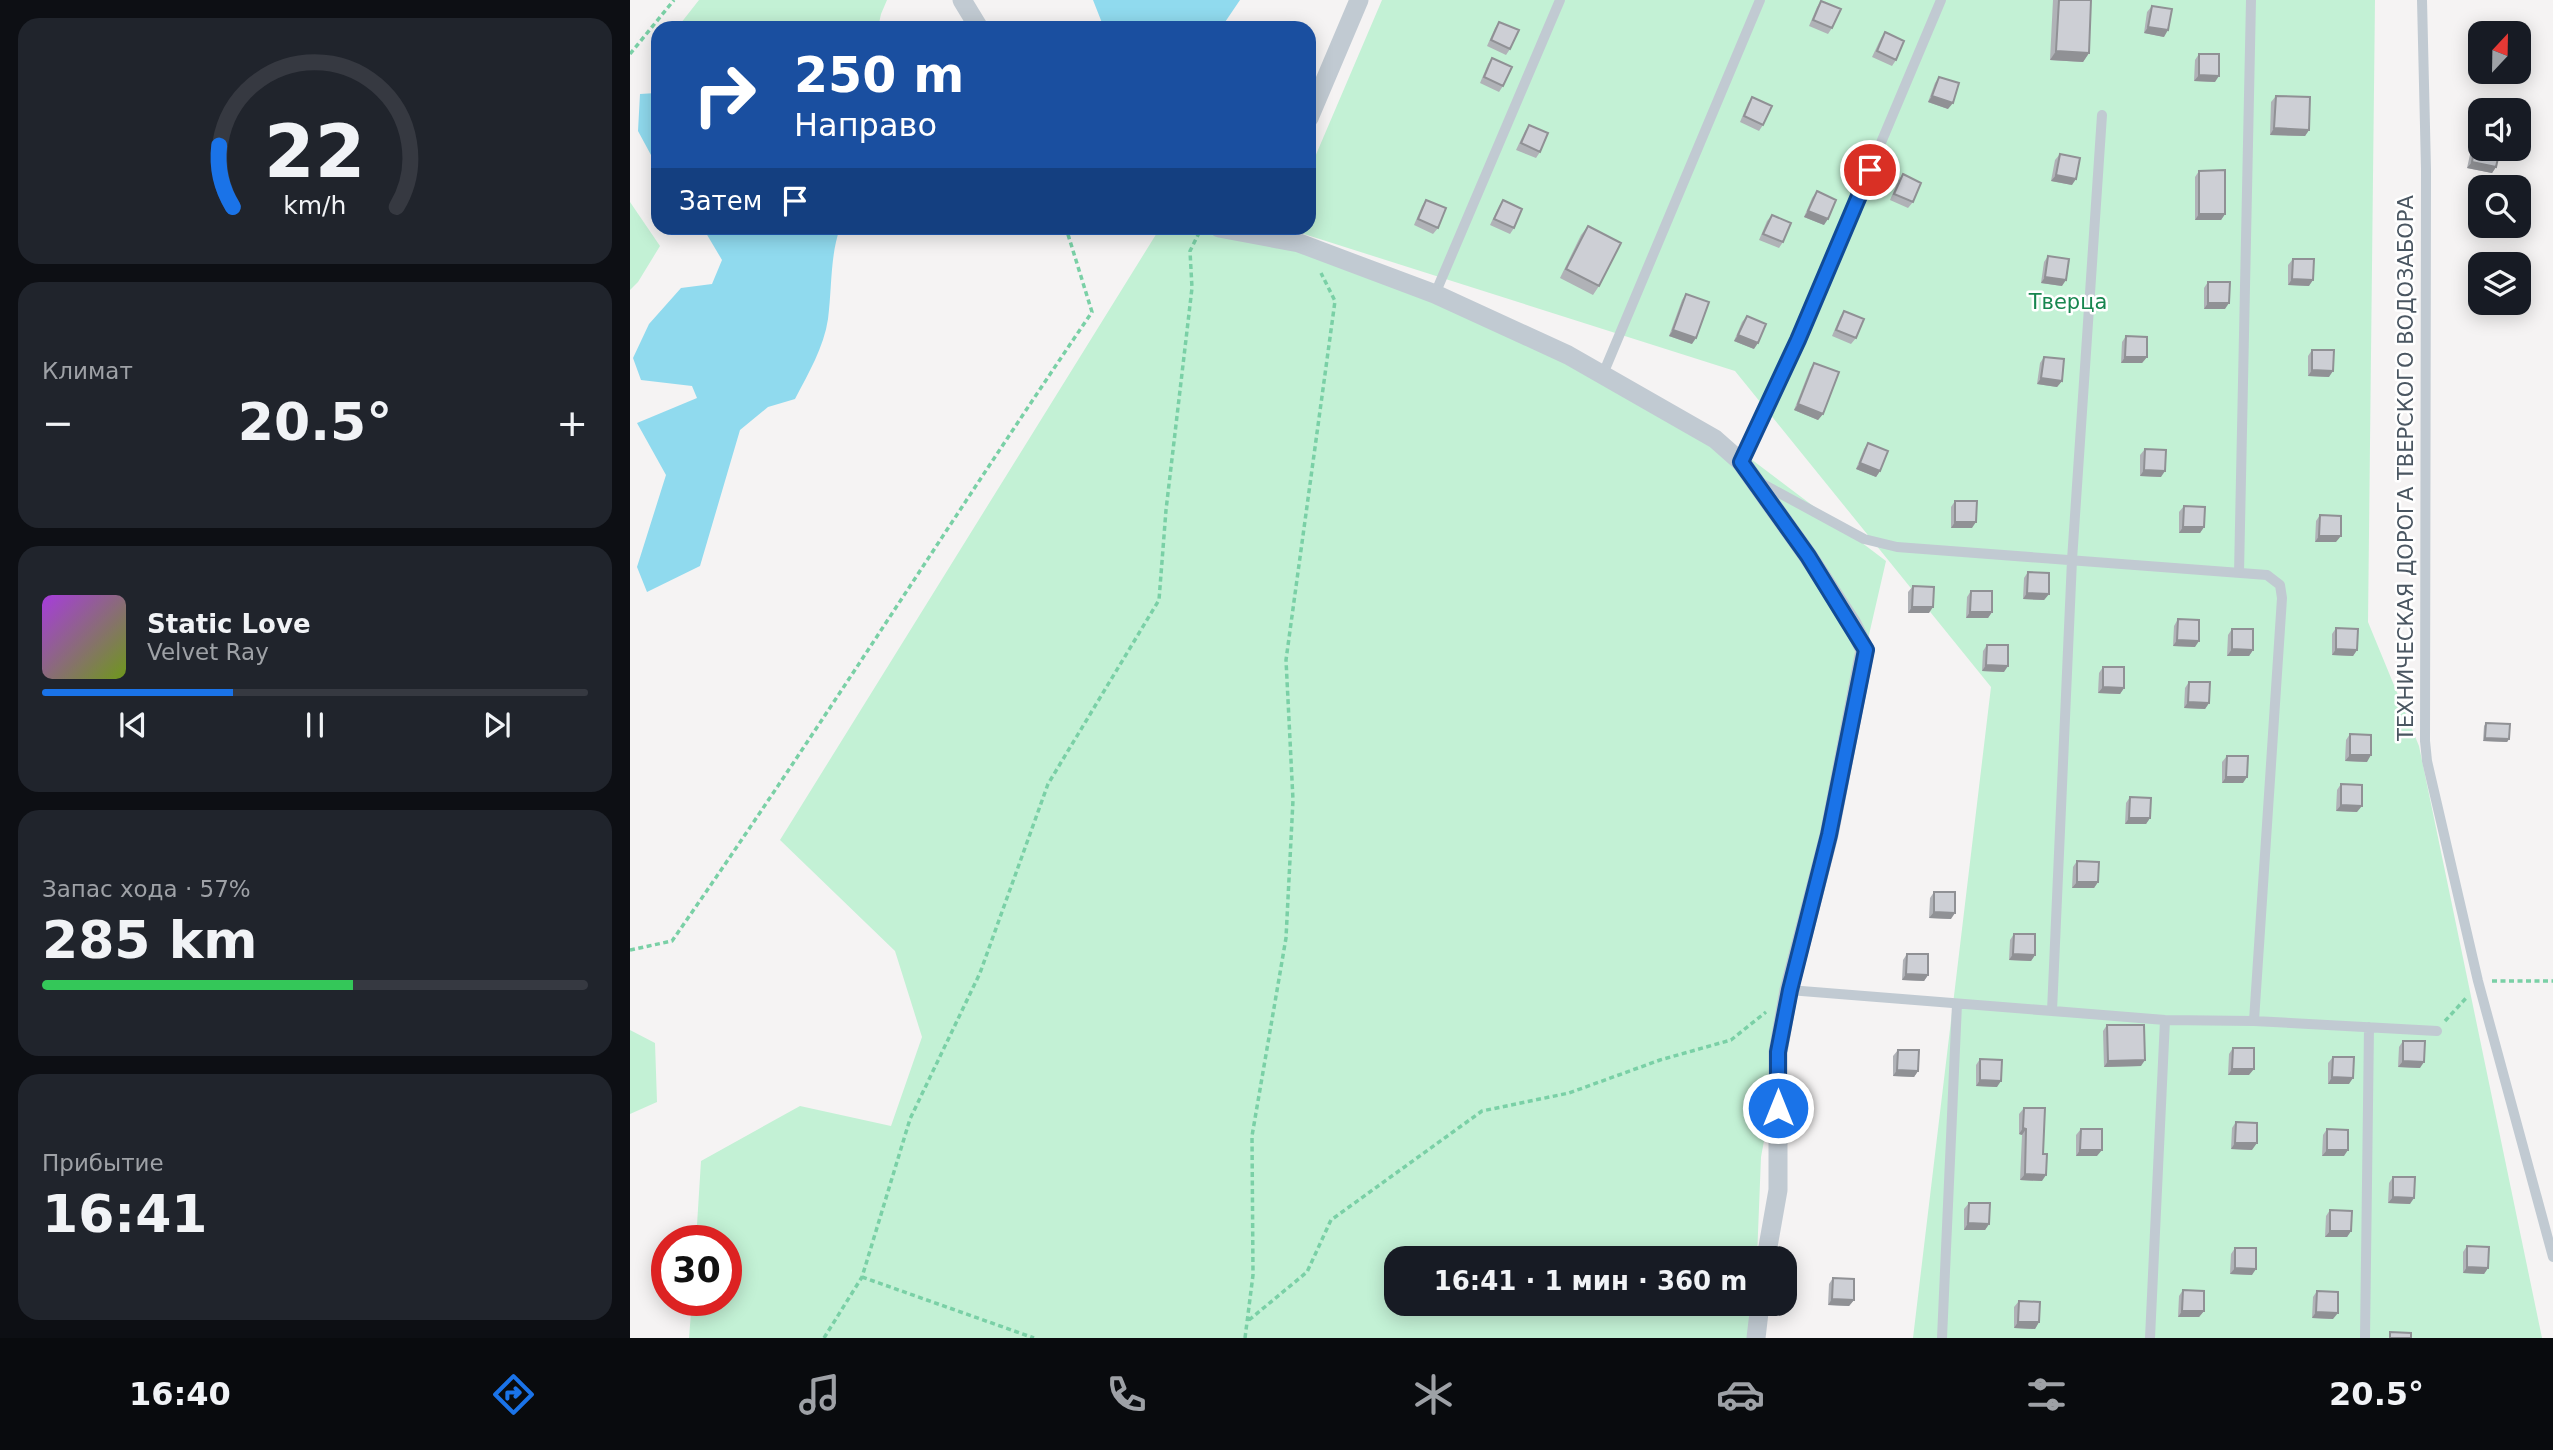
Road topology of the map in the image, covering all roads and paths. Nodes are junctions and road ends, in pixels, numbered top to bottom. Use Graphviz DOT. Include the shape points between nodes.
graph roads {
  1 [pos="674,0"];
  2 [pos="962,0"];
  3 [pos="1359,0"];
  4 [pos="1560,0"];
  5 [pos="1760,0"];
  6 [pos="1941,0"];
  7 [pos="2251,0"];
  8 [pos="2422,0"];
  9 [pos="657,21"];
  10 [pos="975,21"];
  11 [pos="651,28"];
  12 [pos="630,54"];
  13 [pos="1316,101"];
  14 [pos="2102,115"];
  15 [pos="1068,235"];
  16 [pos="1198,235"];
  17 [pos="1261,235"];
  18 [pos="1309,247"];
  19 [pos="1435,294"];
  20 [pos="1603,374"];
  21 [pos="1741,462"];
  22 [pos="1754,479"];
  23 [pos="2072,560"];
  24 [pos="2239,573"];
  25 [pos="630,950"];
  26 [pos="1790,990"];
  27 [pos="1957,1004"];
  28 [pos="1767,1011"];
  29 [pos="2052,1011"];
  30 [pos="2165,1020"];
  31 [pos="2254,1021"];
  32 [pos="2369,1027"];
  33 [pos="2437,1031"];
  34 [pos="1768,1246"];
  35 [pos="2553,1257"];
  36 [pos="862,1277"];
  37 [pos="1758,1316"];
  38 [pos="1247,1322"];
  39 [pos="824,1338"];
  40 [pos="1034,1338"];
  41 [pos="1245,1338"];
  42 [pos="1756,1338"];
  43 [pos="1941,1338"];
  44 [pos="2150,1338"];
  45 [pos="2365,1338"];
  1 -- 9 [label="path"];
  2 -- 10 [label="street"];
  3 -- 13 [label="street"];
  4 -- 19 [label="lane"];
  5 -- 20 [label="lane"];
  6 -- 21 [label="lane" via="1798,340"];
  7 -- 24 [label="lane"];
  8 -- 35 [label="lane, ТЕХНИЧЕСКАЯ ДОРОГА ТВЕРСКОГО ВОДОЗАБОРА" via="2427,761 2478,981"];
  11 -- 12 [label="path"];
  14 -- 23 [label="lane"];
  15 -- 25 [label="path" via="1092,312 672,941"];
  16 -- 36 [label="path" via="1190,251 1192,288 1159,600 1048,784 980,973 910,1119"];
  17 -- 18 [label="street"];
  18 -- 19 [label="street"];
  18 -- 38 [label="path" via="1335,301 1286,660 1293,800 1286,939 1252,1136 1253,1275"];
  19 -- 20 [label="street"];
  20 -- 21 [label="street" via="1715,439"];
  21 -- 22 [label="street"];
  22 -- 23 [label="lane" via="1864,539 1897,547"];
  22 -- 26 [label="street" via="1866,650 1829,835"];
  23 -- 24 [label="lane"];
  23 -- 29 [label="lane"];
  24 -- 31 [label="lane" via="2274,578 2282,598"];
  26 -- 27 [label="lane"];
  26 -- 34 [label="street" via="1778,1052 1778,1190"];
  27 -- 29 [label="lane"];
  27 -- 43 [label="lane"];
  28 -- 38 [label="path" via="1731,1040 1569,1093 1482,1111 1331,1220 1307,1272"];
  29 -- 30 [label="lane"];
  30 -- 31 [label="lane"];
  30 -- 44 [label="lane"];
  31 -- 32 [label="lane"];
  32 -- 33 [label="lane"];
  32 -- 45 [label="lane"];
  36 -- 39 [label="path"];
  36 -- 40 [label="path"];
  37 -- 42 [label="street"];
  38 -- 41 [label="path"];
}
